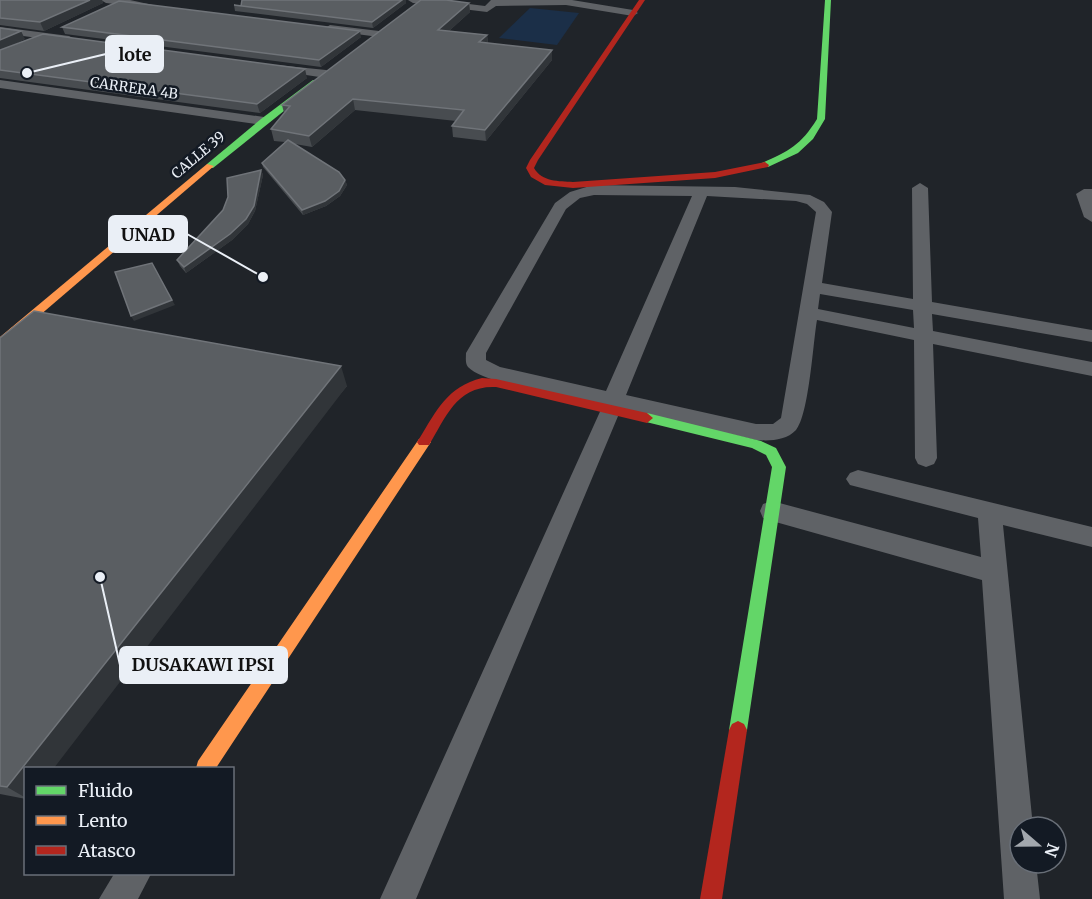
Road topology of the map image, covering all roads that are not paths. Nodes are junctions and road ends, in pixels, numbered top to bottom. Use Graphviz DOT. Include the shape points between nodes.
graph roads {
  1 [pos="106,0"];
  2 [pos="419,0"];
  3 [pos="642,0"];
  4 [pos="828,0"];
  5 [pos="123,1"];
  6 [pos="496,1"];
  7 [pos="156,6"];
  8 [pos="100,12"];
  9 [pos="633,13"];
  10 [pos="405,14"];
  11 [pos="68,26"];
  12 [pos="320,27"];
  13 [pos="0,30"];
  14 [pos="383,31"];
  15 [pos="47,36"];
  16 [pos="79,40"];
  17 [pos="26,46"];
  18 [pos="361,47"];
  19 [pos="267,66"];
  20 [pos="330,71"];
  21 [pos="0,84"];
  22 [pos="264,121"];
  23 [pos="920,188"];
  24 [pos="702,191"];
  25 [pos="1092,194"];
  26 [pos="1092,217"];
  27 [pos="812,287"];
  28 [pos="922,306"];
  29 [pos="808,314"];
  30 [pos="923,335"];
  31 [pos="1092,336"];
  32 [pos="0,343"];
  33 [pos="1092,369"];
  34 [pos="612,405"];
  35 [pos="926,458"];
  36 [pos="858,479"];
  37 [pos="772,511"];
  38 [pos="990,512"];
  39 [pos="1092,537"];
  40 [pos="995,572"];
  41 [pos="206,767"];
  42 [pos="133,875"];
  43 [pos="117,899"];
  44 [pos="398,899"];
  45 [pos="711,899"];
  46 [pos="1023,899"];
  1 -- 5 [label="street"];
  2 -- 6 [label="street" via="487,9"];
  2 -- 10 [label="street"];
  3 -- 9 [label="street"];
  4 -- 9 [label="street" via="821,119 814,134 797,150 772,163 731,174 570,185 541,181 530,168 534,160"];
  5 -- 7 [label="street"];
  5 -- 8 [label="street"];
  6 -- 9 [label="street" via="566,2"];
  11 -- 15 [label="street"];
  12 -- 14 [label="street"];
  13 -- 15 [label="street"];
  14 -- 18 [label="street"];
  15 -- 16 [label="street"];
  15 -- 17 [label="street"];
  19 -- 20 [label="street"];
  20 -- 22 [label="street, CALLE 39"];
  21 -- 22 [label="street, CARRERA 4B"];
  22 -- 32 [label="street, CALLE 39"];
  23 -- 28 [label="street"];
  24 -- 27 [label="street" via="796,196 816,202 824,212"];
  24 -- 34 [label="street"];
  24 -- 34 [label="street" via="593,190 574,195 560,206 476,353 476,363 494,373"];
  25 -- 26 [label="street" via="1084,194"];
  27 -- 28 [label="street"];
  27 -- 29 [label="street"];
  28 -- 30 [label="street"];
  28 -- 31 [label="street"];
  29 -- 30 [label="street"];
  29 -- 34 [label="street" via="788,427 776,432 756,432"];
  30 -- 33 [label="street"];
  30 -- 35 [label="street"];
  34 -- 37 [label="street" via="744,440 771,451 779,467"];
  34 -- 41 [label="street" via="483,380 460,389"];
  34 -- 44 [label="street"];
  36 -- 38 [label="street"];
  37 -- 40 [label="street"];
  37 -- 45 [label="street"];
  38 -- 39 [label="street"];
  38 -- 40 [label="street"];
  40 -- 46 [label="street"];
  42 -- 43 [label="street"];
}
